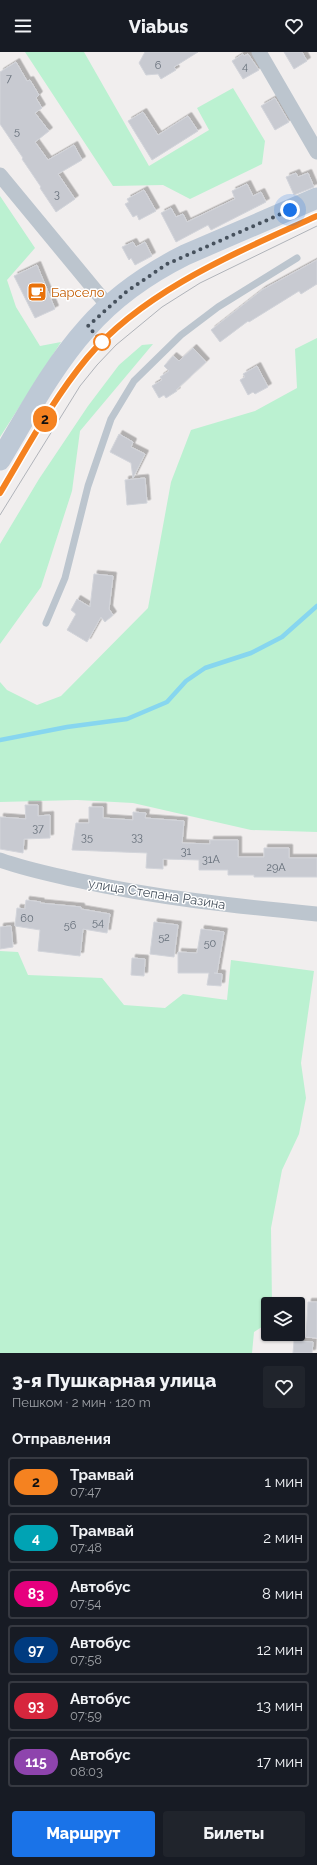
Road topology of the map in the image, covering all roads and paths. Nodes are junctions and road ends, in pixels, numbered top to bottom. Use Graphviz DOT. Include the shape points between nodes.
graph roads {
  1 [pos="259,52"];
  2 [pos="317,152"];
  3 [pos="0,175"];
  4 [pos="317,198"];
  5 [pos="297,258"];
  6 [pos="109,308"];
  7 [pos="0,460"];
  8 [pos="46,623"];
  9 [pos="0,860"];
  10 [pos="317,914"];
  1 -- 2 [label="street"];
  3 -- 6 [label="street"];
  4 -- 6 [label="main road" via="167,264 126,292"];
  5 -- 8 [label="lane" via="218,307 181,336 134,381 111,418 88,486 65,578"];
  6 -- 7 [label="main road" via="88,326 56,368"];
  9 -- 10 [label="street, улица Степана Разина" via="23,868 114,889 217,904"];
}
